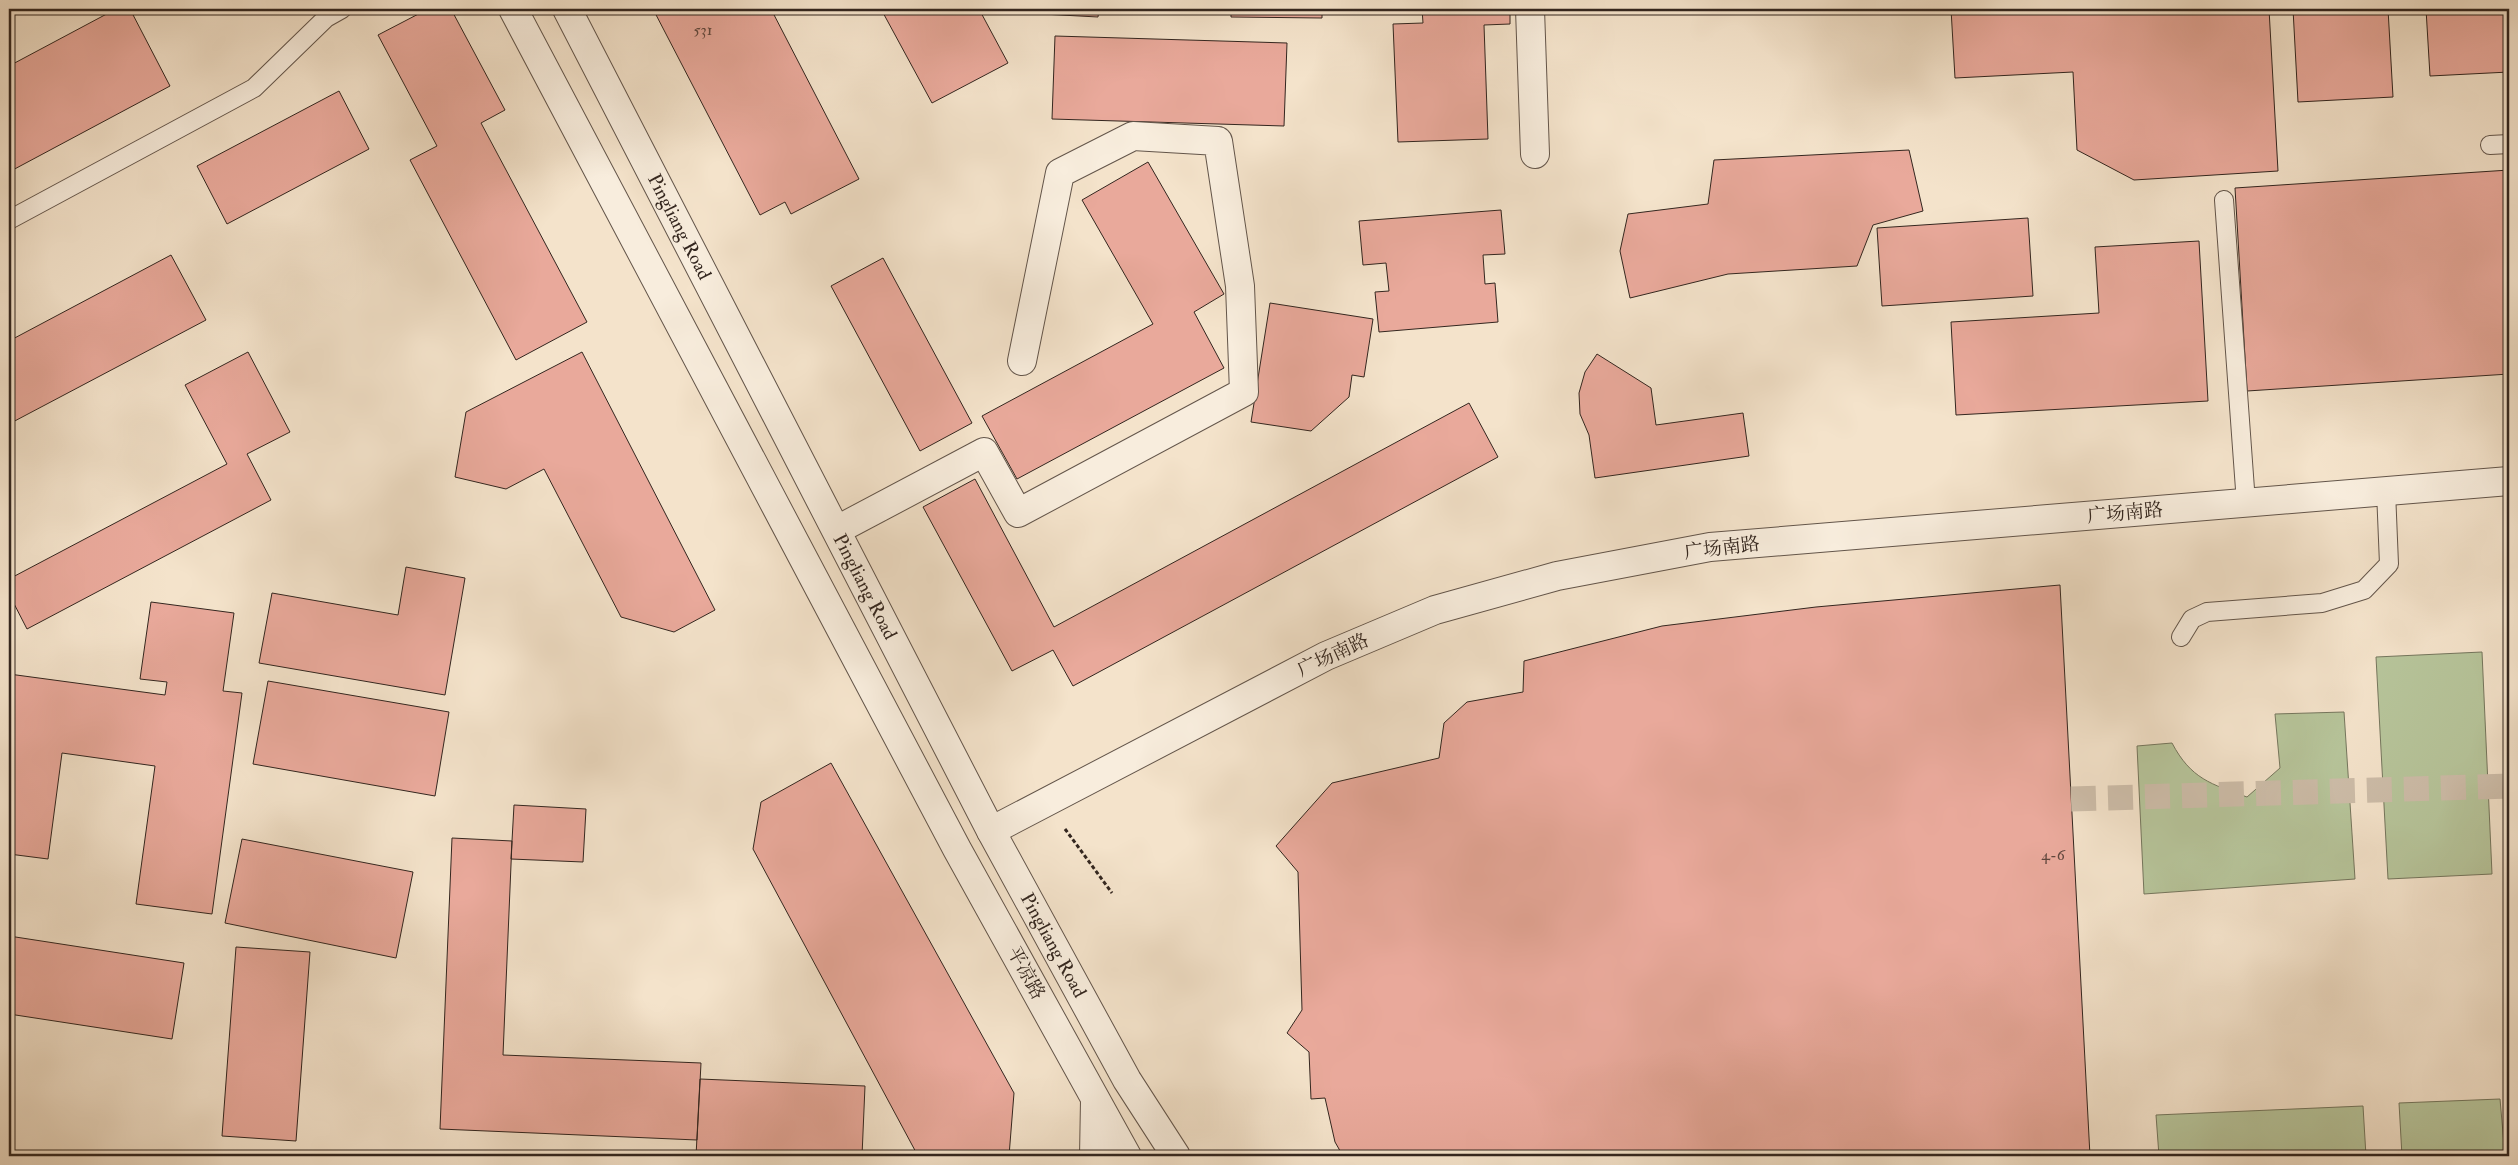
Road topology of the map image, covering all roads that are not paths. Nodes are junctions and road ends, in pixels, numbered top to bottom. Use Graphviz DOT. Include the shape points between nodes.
graph roads {
  1 [pos="342,9"];
  2 [pos="514,9"];
  3 [pos="568,9"];
  4 [pos="1530,9"];
  5 [pos="2509,144"];
  6 [pos="2490,145"];
  7 [pos="1535,154"];
  8 [pos="2224,200"];
  9 [pos="9,220"];
  10 [pos="1022,361"];
  11 [pos="2509,481"];
  12 [pos="2386,491"];
  13 [pos="2246,503"];
  14 [pos="837,530"];
  15 [pos="2181,637"];
  16 [pos="991,831"];
  17 [pos="1095,1098"];
  18 [pos="1094,1156"];
  19 [pos="1127,1156"];
  20 [pos="1176,1156"];
  1 -- 9 [label="lane" via="326,18 254,88"];
  2 -- 17 [label="street, 平凉路" via="826,604"];
  3 -- 14 [label="street, Pingliang Road"];
  4 -- 7 [label="street"];
  5 -- 6 [label="lane"];
  8 -- 13 [label="lane"];
  10 -- 14 [label="street" via="1060,173 1133,136 1218,141 1240,286 1244,392 1018,512 984,452"];
  11 -- 12 [label="street, 广场南路"];
  12 -- 13 [label="street, 广场南路"];
  12 -- 15 [label="lane" via="2389,564 2364,590 2322,603 2207,612 2192,619"];
  13 -- 16 [label="street, 广场南路" via="1710,547 1557,576 1435,610 1326,656"];
  14 -- 16 [label="street, Pingliang Road"];
  16 -- 20 [label="street, Pingliang Road" via="1127,1080"];
  17 -- 18 [label="street"];
  17 -- 19 [label="street"];
}
